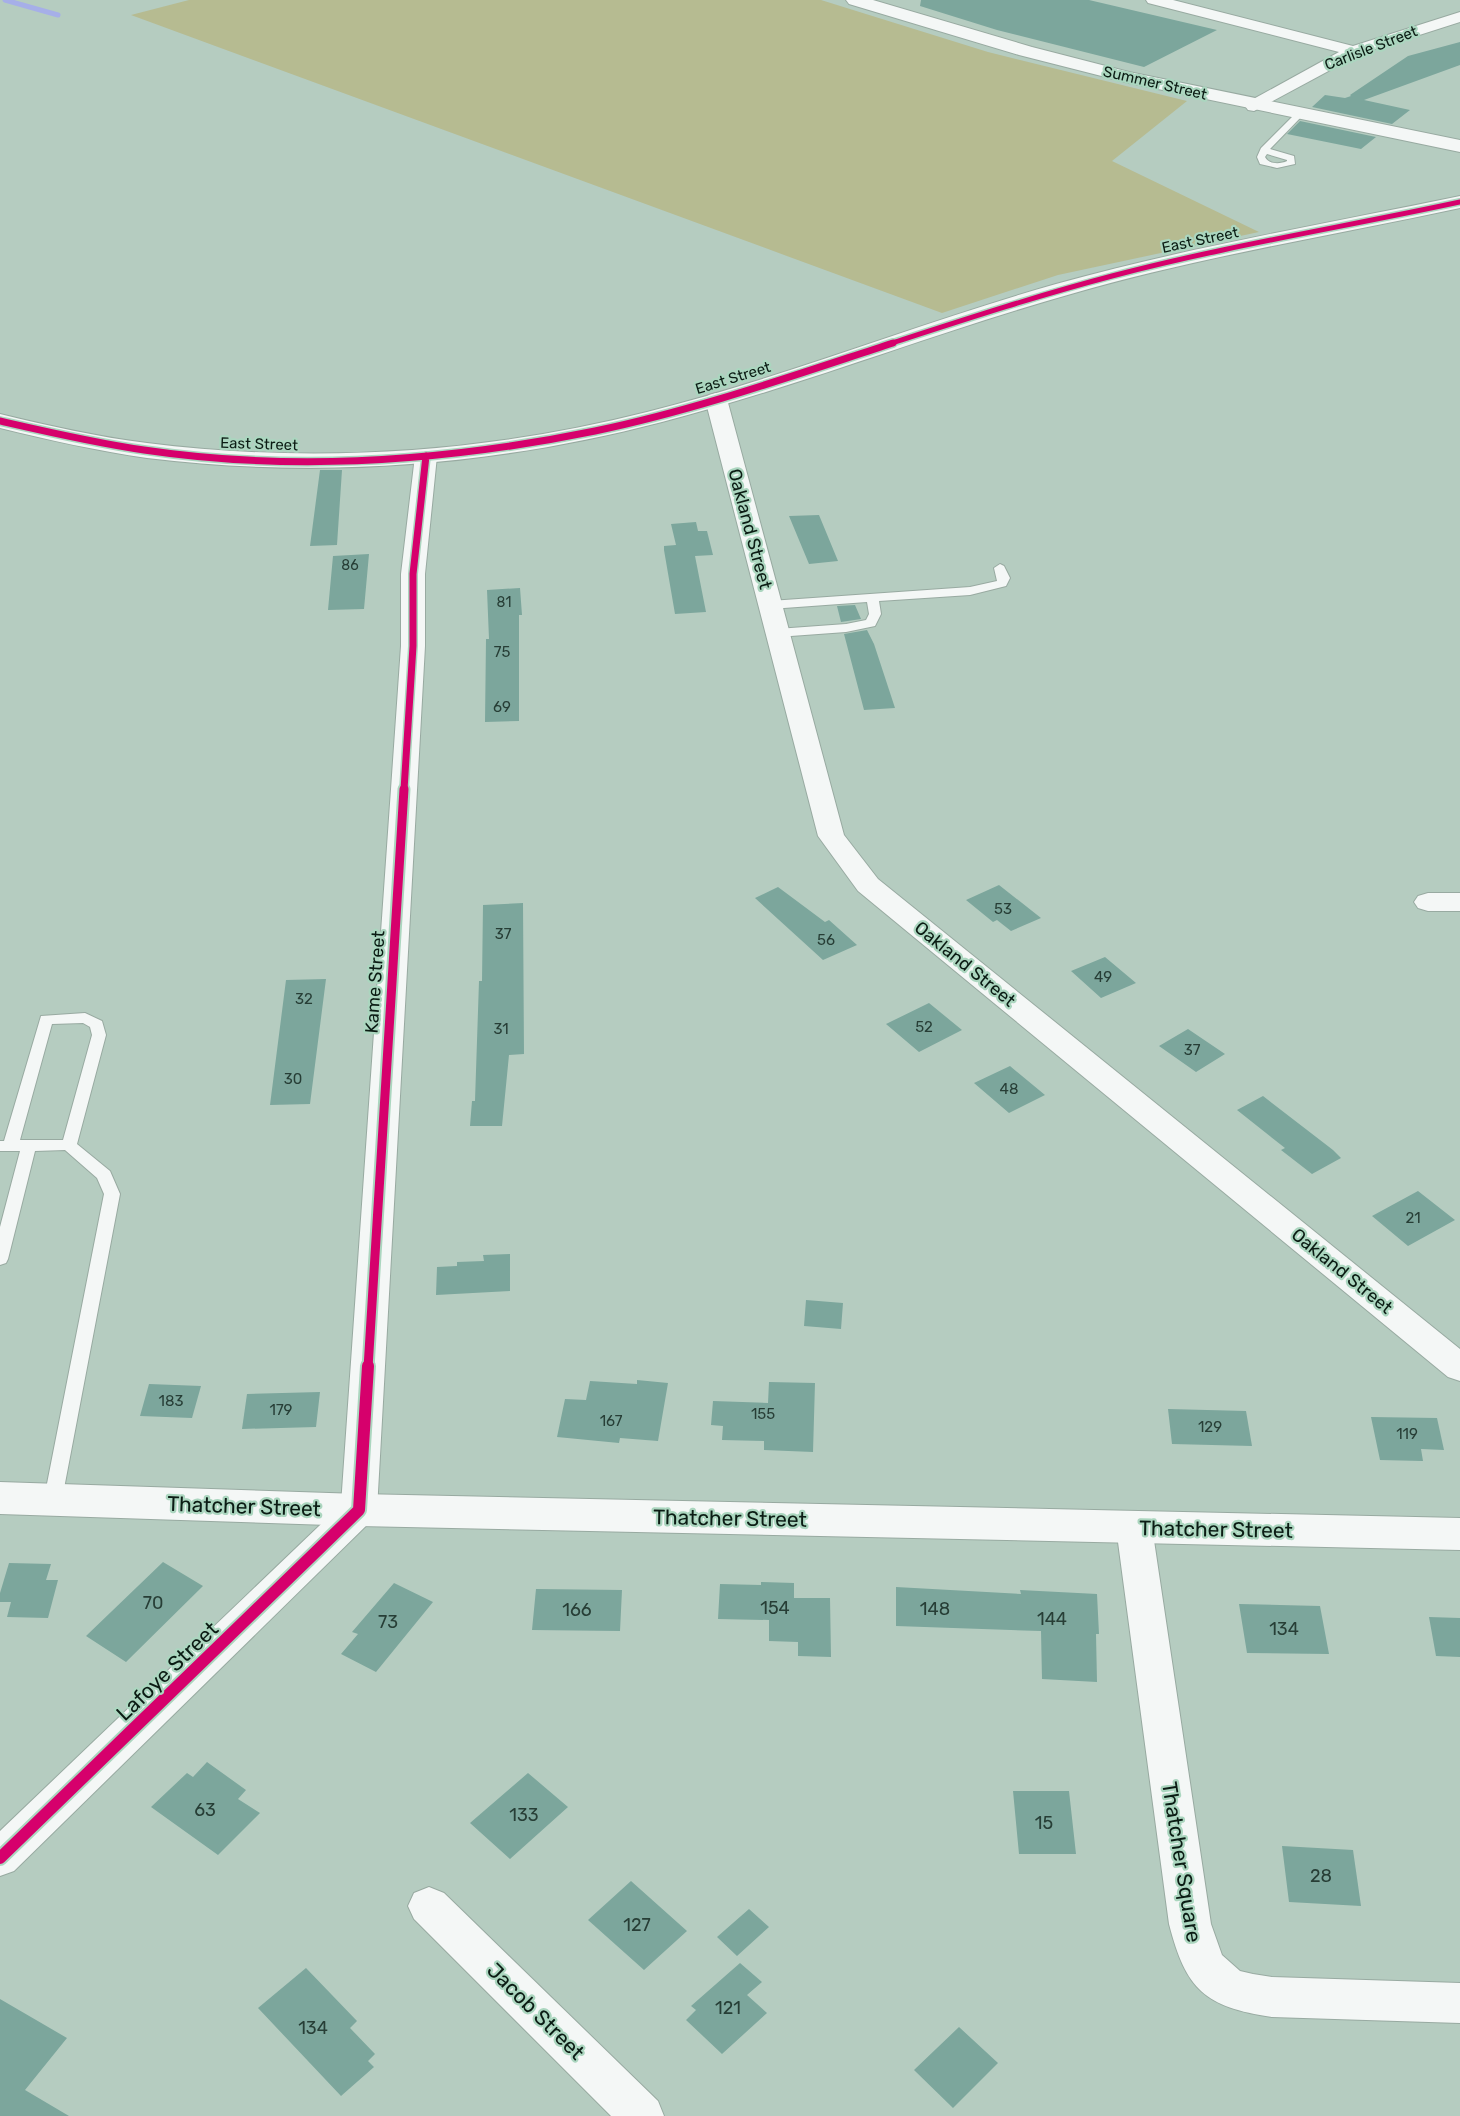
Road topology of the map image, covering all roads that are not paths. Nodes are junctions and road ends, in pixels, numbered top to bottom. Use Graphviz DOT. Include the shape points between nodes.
graph roads {
  1 [pos="855,0"];
  2 [pos="1154,0"];
  3 [pos="1458,7"];
  4 [pos="1354,51"];
  5 [pos="1254,105"];
  6 [pos="1299,115"];
  7 [pos="1460,146"];
  8 [pos="1264,150"];
  9 [pos="1460,202"];
  10 [pos="716,399"];
  11 [pos="0,421"];
  12 [pos="426,456"];
  13 [pos="1000,568"];
  14 [pos="873,599"];
  15 [pos="770,605"];
  16 [pos="777,633"];
  17 [pos="1428,902"];
  18 [pos="1460,902"];
  19 [pos="29,1145"];
  20 [pos="69,1145"];
  21 [pos="5,1146"];
  22 [pos="0,1259"];
  23 [pos="1460,1368"];
  24 [pos="0,1498"];
  25 [pos="53,1499"];
  26 [pos="359,1510"];
  27 [pos="1134,1527"];
  28 [pos="1460,1534"];
  29 [pos="0,1858"];
  30 [pos="429,1906"];
  31 [pos="1460,2002"];
  32 [pos="642,2116"];
  1 -- 5 [label="street, Summer Street" via="1071,63"];
  2 -- 4 [label="street"];
  3 -- 4 [label="street, Carlisle Street"];
  4 -- 5 [label="street, Carlisle Street"];
  5 -- 6 [label="street, Summer Street"];
  6 -- 7 [label="street, Summer Street"];
  6 -- 8 [label="lane"];
  9 -- 10 [label="street, East Street" via="1217,251 1101,279"];
  10 -- 12 [label="street, East Street" via="552,440"];
  10 -- 15 [label="street, Oakland Street"];
  11 -- 12 [label="street, East Street" via="116,448 202,456 262,460"];
  12 -- 26 [label="street, Kame Street" via="413,574 413,646"];
  13 -- 14 [label="lane" via="1002,583 987,588"];
  14 -- 15 [label="lane"];
  14 -- 16 [label="lane" via="875,615 871,623"];
  15 -- 16 [label="street, Oakland Street"];
  16 -- 23 [label="street, Oakland Street" via="831,836 868,885"];
  17 -- 18 [label="street"];
  19 -- 20 [label="lane"];
  19 -- 21 [label="lane"];
  19 -- 22 [label="lane"];
  20 -- 21 [label="lane" via="99,1035 97,1024 85,1018 46,1019"];
  20 -- 25 [label="lane" via="104,1174 112,1194"];
  24 -- 25 [label="street, Thatcher Street"];
  25 -- 26 [label="street, Thatcher Street"];
  26 -- 27 [label="street, Thatcher Street"];
  26 -- 29 [label="street, Lafoye Street"];
  27 -- 28 [label="street, Thatcher Street"];
  27 -- 31 [label="street, Thatcher Square" via="1190,1924 1204,1968 1230,1989 1244,1994"];
  30 -- 32 [label="street, Jacob Street"];
}
